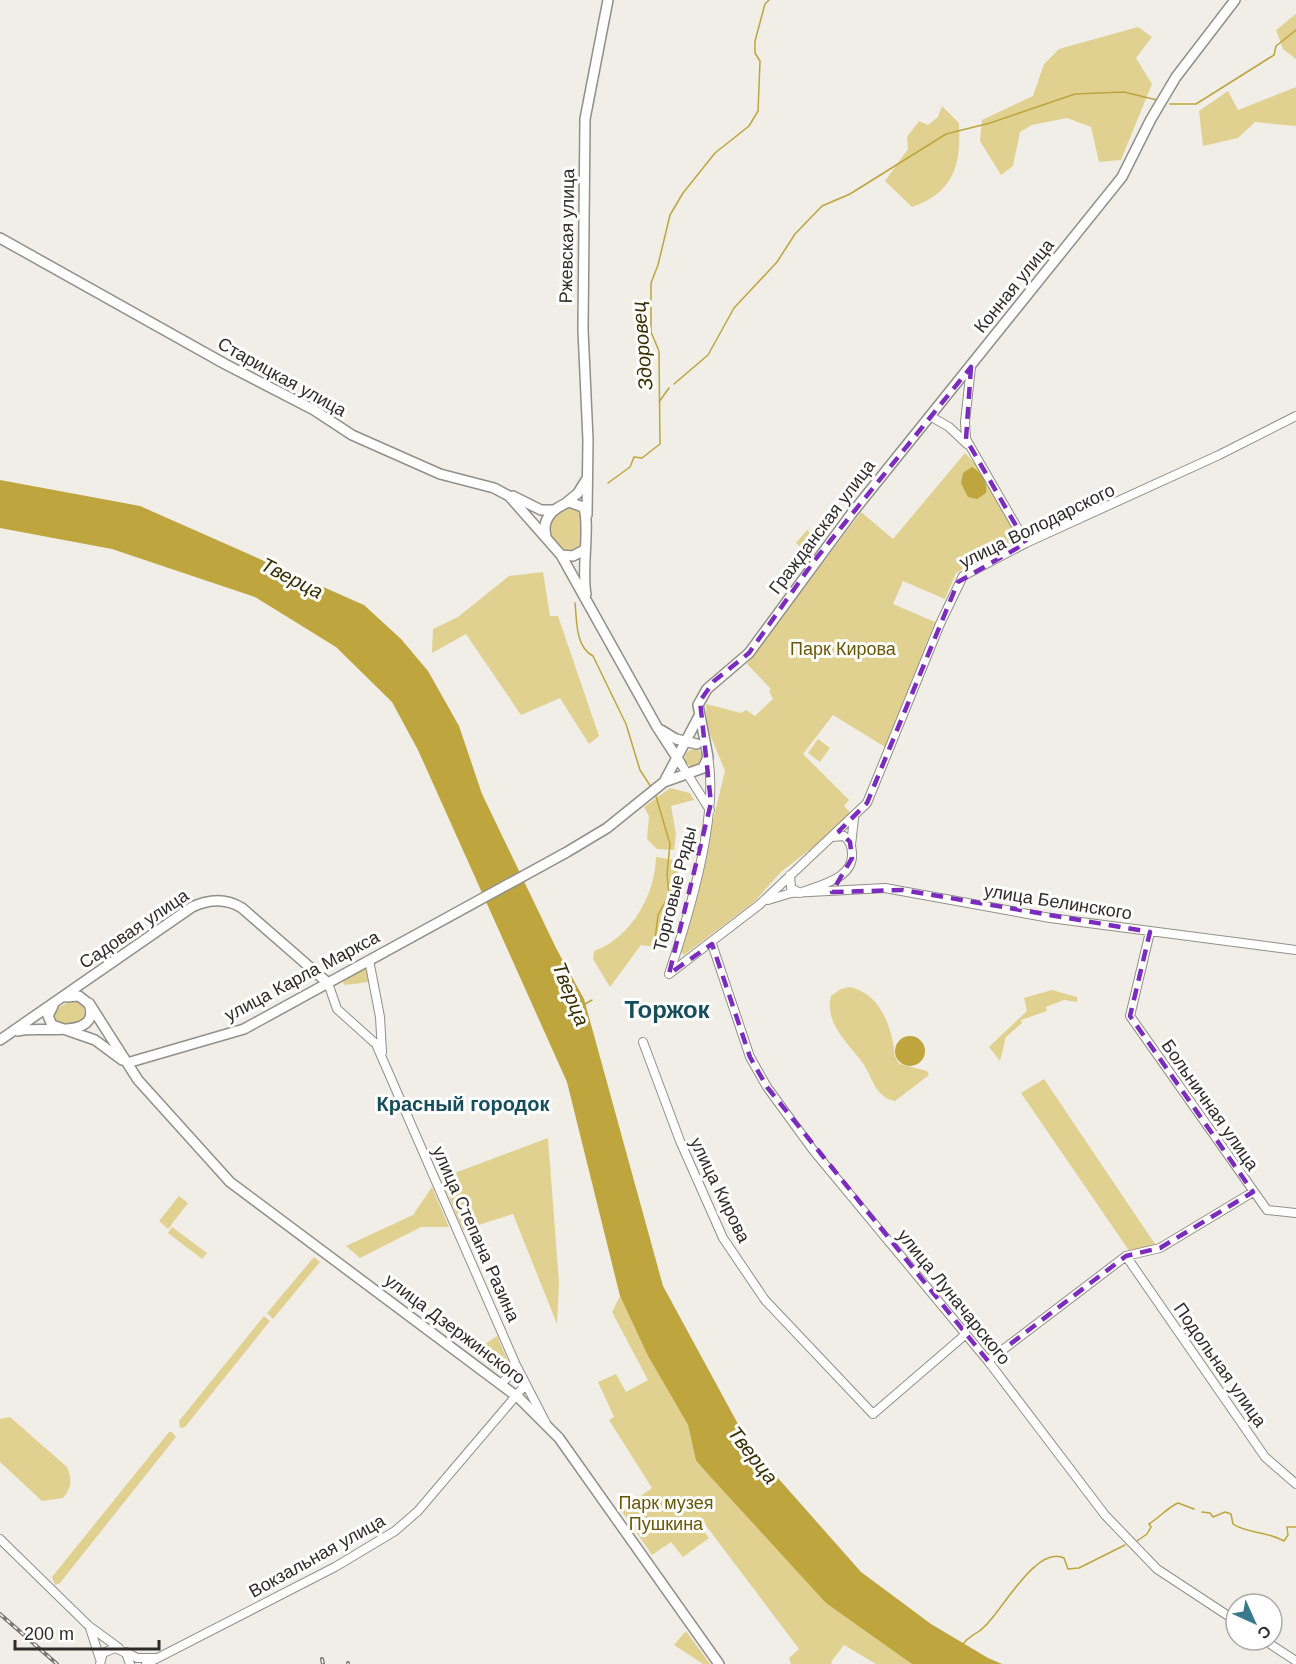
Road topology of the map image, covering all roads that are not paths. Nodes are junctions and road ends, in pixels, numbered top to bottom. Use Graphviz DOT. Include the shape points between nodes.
graph roads {
  1 [pos="608,0"];
  2 [pos="1235,0"];
  3 [pos="0,238"];
  4 [pos="971,367"];
  5 [pos="930,416"];
  6 [pos="1296,416"];
  7 [pos="969,447"];
  8 [pos="587,475"];
  9 [pos="503,492"];
  10 [pos="565,504"];
  11 [pos="555,510"];
  12 [pos="587,515"];
  13 [pos="547,536"];
  14 [pos="1026,543"];
  15 [pos="584,550"];
  16 [pos="561,555"];
  17 [pos="591,608"];
  18 [pos="699,708"];
  19 [pos="657,727"];
  20 [pos="666,740"];
  21 [pos="708,755"];
  22 [pos="686,758"];
  23 [pos="667,780"];
  24 [pos="696,786"];
  25 [pos="710,812"];
  26 [pos="854,817"];
  27 [pos="831,838"];
  28 [pos="851,846"];
  29 [pos="790,875"];
  30 [pos="800,893"];
  31 [pos="231,902"];
  32 [pos="759,905"];
  33 [pos="1150,932"];
  34 [pos="712,944"];
  35 [pos="1296,950"];
  36 [pos="369,960"];
  37 [pos="328,983"];
  38 [pos="60,1000"];
  39 [pos="89,1004"];
  40 [pos="63,1029"];
  41 [pos="13,1032"];
  42 [pos="0,1040"];
  43 [pos="643,1042"];
  44 [pos="382,1057"];
  45 [pos="127,1063"];
  46 [pos="1253,1192"];
  47 [pos="1296,1213"];
  48 [pos="1126,1256"];
  49 [pos="966,1334"];
  50 [pos="988,1361"];
  51 [pos="518,1370"];
  52 [pos="500,1384"];
  53 [pos="526,1384"];
  54 [pos="515,1395"];
  55 [pos="546,1423"];
  56 [pos="1296,1484"];
  57 [pos="0,1539"];
  58 [pos="1224,1613"];
  59 [pos="89,1626"];
  60 [pos="122,1650"];
  61 [pos="1282,1652"];
  62 [pos="156,1658"];
  63 [pos="100,1661"];
  64 [pos="1296,1661"];
  65 [pos="130,1664"];
  66 [pos="146,1664"];
  67 [pos="718,1664"];
  1 -- 8 [label="main road, Ржевская улица" via="585,119 583,330"];
  2 -- 4 [label="main road, Конная улица" via="1176,77 1131,162"];
  3 -- 9 [label="main road, Старицкая улица" via="314,410 352,435 440,474"];
  4 -- 5 [label="main road, Гражданская улица"];
  4 -- 7 [label="street" via="965,422"];
  5 -- 7 [label="street"];
  5 -- 18 [label="main road, Гражданская улица" via="814,561 749,653 711,684"];
  6 -- 14 [label="street, улица Володарского"];
  7 -- 14 [label="street"];
  8 -- 10 [label="main road" via="580,490"];
  8 -- 12 [label="main road, Ржевская улица"];
  9 -- 11 [label="main road" via="541,510"];
  9 -- 13 [label="main road, Старицкая улица"];
  10 -- 11 [label="main road"];
  10 -- 12 [label="main road" via="580,504"];
  11 -- 13 [label="main road" via="546,521"];
  12 -- 15 [label="main road"];
  13 -- 16 [label="main road"];
  14 -- 26 [label="street, улица Володарского" via="958,582 867,803"];
  15 -- 16 [label="main road" via="573,556"];
  15 -- 17 [label="main road" via="583,582"];
  16 -- 17 [label="main road"];
  17 -- 19 [label="main road"];
  18 -- 21 [label="main road"];
  18 -- 22 [label="main road, Гражданская улица"];
  19 -- 20 [label="main road"];
  19 -- 22 [label="main road" via="673,737"];
  20 -- 22 [label="main road"];
  20 -- 23 [label="main road" via="670,757"];
  21 -- 22 [label="main road"];
  21 -- 22 [label="main road" via="705,765"];
  21 -- 25 [label="street, Торговые Ряды"];
  22 -- 23 [label="main road"];
  22 -- 23 [label="main road"];
  22 -- 24 [label="street"];
  23 -- 24 [label="street"];
  23 -- 36 [label="main road, улица Карла Маркса" via="607,828"];
  24 -- 25 [label="street"];
  25 -- 34 [label="street, Торговые Ряды" via="669,974"];
  26 -- 27 [label="street, улица Володарского"];
  26 -- 28 [label="street, улица Володарского"];
  27 -- 28 [label="street" via="844,836"];
  27 -- 29 [label="street, улица Володарского"];
  28 -- 30 [label="street, улица Володарского" via="851,861 843,874"];
  29 -- 30 [label="street" via="790,886"];
  29 -- 32 [label="street, улица Володарского"];
  30 -- 32 [label="street" via="781,895"];
  30 -- 33 [label="street, улица Белинского" via="894,889"];
  31 -- 37 [label="main road, улица Степана Разина"];
  31 -- 38 [label="main road, Садовая улица" via="210,901 192,907"];
  32 -- 34 [label="street"];
  33 -- 35 [label="street, улица Белинского"];
  33 -- 46 [label="street, Больничная улица" via="1130,1016"];
  34 -- 49 [label="street, улица Луначарского" via="750,1057 766,1087 813,1150"];
  36 -- 37 [label="main road, улица Карла Маркса"];
  36 -- 44 [label="street, улица Степана Разина" via="380,1017"];
  37 -- 44 [label="street, улица Степана Разина" via="337,1009 369,1035"];
  37 -- 45 [label="main road, улица Карла Маркса" via="244,1029"];
  38 -- 39 [label="main road" via="76,995"];
  38 -- 40 [label="main road" via="48,1017 52,1025"];
  38 -- 41 [label="main road, Садовая улица"];
  39 -- 40 [label="main road" via="90,1016 85,1025"];
  39 -- 45 [label="main road"];
  40 -- 41 [label="main road"];
  40 -- 45 [label="main road" via="98,1041"];
  41 -- 42 [label="main road, Садовая улица"];
  43 -- 49 [label="street, улица Кирова" via="680,1141 723,1238 765,1300 873,1414"];
  44 -- 51 [label="street, улица Степана Разина"];
  45 -- 52 [label="main road, улица Дзержинского" via="203,1154 242,1192"];
  46 -- 47 [label="street, Больничная улица" via="1267,1210"];
  46 -- 48 [label="street" via="1160,1248"];
  48 -- 50 [label="street"];
  48 -- 56 [label="street, Подольная улица" via="1265,1456"];
  49 -- 50 [label="street, улица Луначарского"];
  50 -- 58 [label="street, улица Луначарского" via="1105,1515 1157,1569"];
  51 -- 52 [label="street"];
  51 -- 53 [label="street, улица Степана Разина"];
  52 -- 54 [label="main road, улица Дзержинского"];
  53 -- 54 [label="street, Вокзальная улица"];
  53 -- 55 [label="street, улица Степана Разина"];
  54 -- 55 [label="main road, улица Дзержинского"];
  54 -- 62 [label="street, Вокзальная улица" via="424,1504 395,1531 335,1567"];
  55 -- 67 [label="main road, улица Дзержинского"];
  57 -- 59 [label="street"];
  59 -- 60 [label="street"];
  59 -- 63 [label="street"];
  60 -- 62 [label="street" via="137,1658"];
  60 -- 63 [label="street" via="108,1649"];
  60 -- 65 [label="street"];
  61 -- 64 [label="street"];
  62 -- 66 [label="street, Вокзальная улица"];
}
